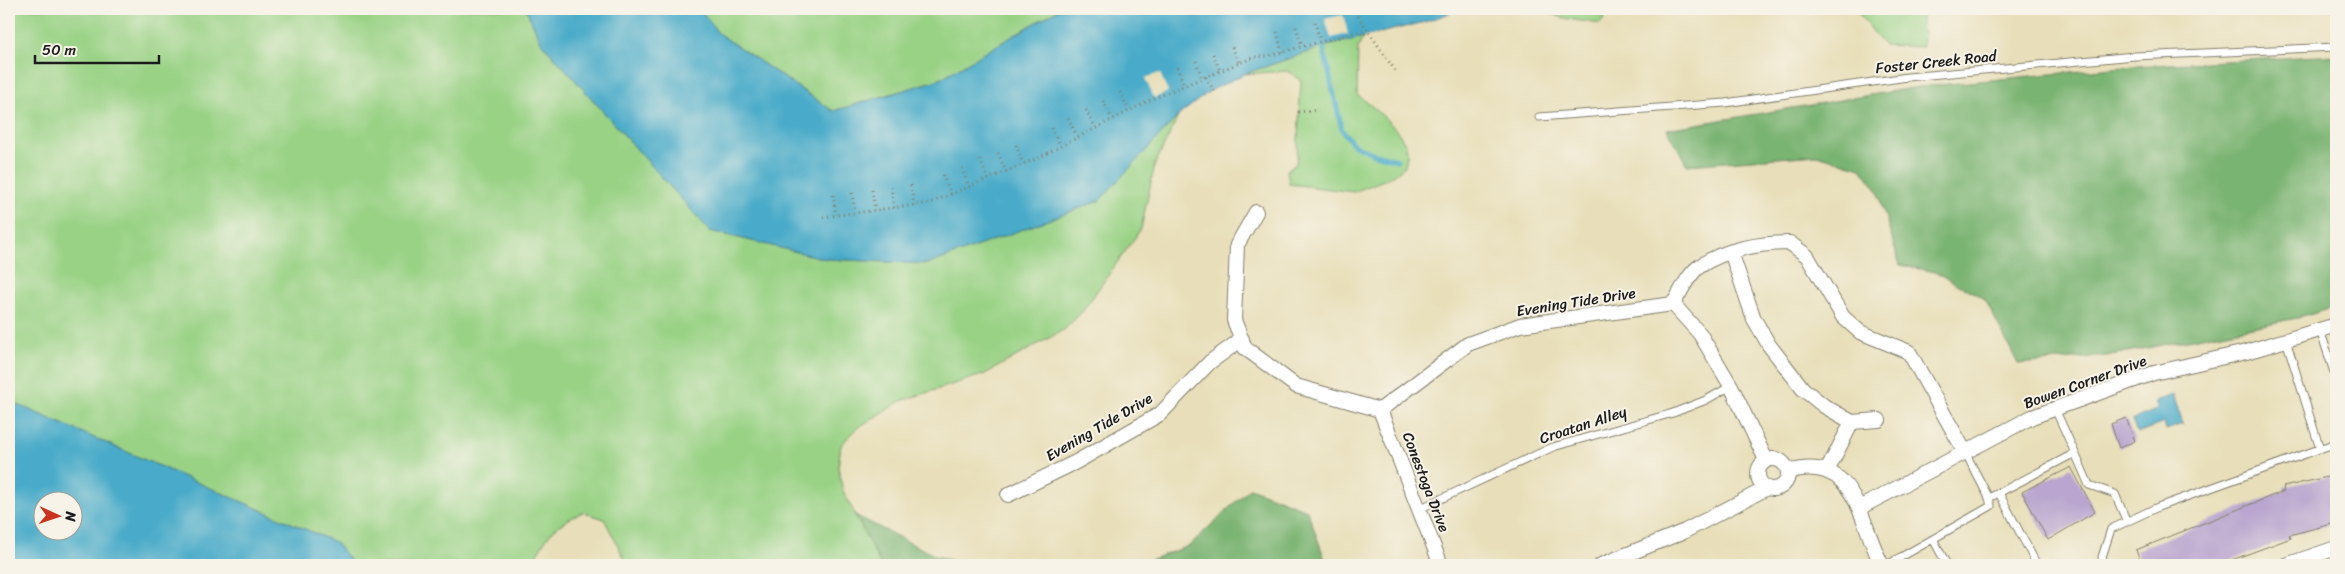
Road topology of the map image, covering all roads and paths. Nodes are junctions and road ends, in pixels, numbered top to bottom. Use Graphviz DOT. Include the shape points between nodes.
graph roads {
  1 [pos="1358,16"];
  2 [pos="1315,22"];
  3 [pos="1296,27"];
  4 [pos="1367,29"];
  5 [pos="1277,32"];
  6 [pos="1320,41"];
  7 [pos="1302,46"];
  8 [pos="1232,47"];
  9 [pos="2336,47"];
  10 [pos="1282,52"];
  11 [pos="1213,54"];
  12 [pos="1196,61"];
  13 [pos="1239,63"];
  14 [pos="1177,67"];
  15 [pos="1220,71"];
  16 [pos="1396,72"];
  17 [pos="1204,78"];
  18 [pos="1184,86"];
  19 [pos="1214,91"];
  20 [pos="1120,92"];
  21 [pos="1103,101"];
  22 [pos="1086,110"];
  23 [pos="1130,110"];
  24 [pos="1318,110"];
  25 [pos="1298,112"];
  26 [pos="1068,118"];
  27 [pos="1539,118"];
  28 [pos="1112,119"];
  29 [pos="1095,127"];
  30 [pos="1051,128"];
  31 [pos="1078,136"];
  32 [pos="1016,145"];
  33 [pos="1060,145"];
  34 [pos="998,153"];
  35 [pos="980,160"];
  36 [pos="1023,164"];
  37 [pos="962,168"];
  38 [pos="1006,172"];
  39 [pos="943,175"];
  40 [pos="988,179"];
  41 [pos="910,185"];
  42 [pos="969,186"];
  43 [pos="891,187"];
  44 [pos="872,190"];
  45 [pos="852,193"];
  46 [pos="951,194"];
  47 [pos="833,195"];
  48 [pos="914,206"];
  49 [pos="894,208"];
  50 [pos="875,210"];
  51 [pos="1256,212"];
  52 [pos="855,213"];
  53 [pos="836,215"];
  54 [pos="823,217"];
  55 [pos="1731,252"];
  56 [pos="1673,304"];
  57 [pos="2336,325"];
  58 [pos="2320,330"];
  59 [pos="1242,339"];
  60 [pos="2286,340"];
  61 [pos="2336,378"];
  62 [pos="1731,386"];
  63 [pos="2055,409"];
  64 [pos="1380,410"];
  65 [pos="1879,420"];
  66 [pos="1852,422"];
  67 [pos="2336,443"];
  68 [pos="2320,449"];
  69 [pos="1965,452"];
  70 [pos="2074,453"];
  71 [pos="1766,460"];
  72 [pos="1788,472"];
  73 [pos="1827,472"];
  74 [pos="1766,488"];
  75 [pos="1999,493"];
  76 [pos="1008,495"];
  77 [pos="1989,498"];
  78 [pos="1859,508"];
  79 [pos="1419,509"];
  80 [pos="2127,522"];
  81 [pos="1933,539"];
  82 [pos="2336,548"];
  83 [pos="1882,563"];
  84 [pos="1441,565"];
  85 [pos="1601,565"];
  86 [pos="1862,565"];
  87 [pos="1947,565"];
  88 [pos="2037,565"];
  89 [pos="2105,565"];
  90 [pos="2286,565"];
  1 -- 4 [label="path"];
  2 -- 6 [label="path"];
  3 -- 7 [label="path"];
  4 -- 6 [label="path"];
  4 -- 16 [label="path"];
  5 -- 10 [label="path"];
  6 -- 7 [label="path"];
  7 -- 10 [label="path"];
  8 -- 13 [label="path"];
  9 -- 27 [label="lane, Foster Creek Road" via="2135,56 1908,77 1725,103"];
  10 -- 13 [label="path"];
  11 -- 15 [label="path"];
  12 -- 17 [label="path"];
  13 -- 15 [label="path"];
  14 -- 18 [label="path"];
  15 -- 17 [label="path"];
  17 -- 18 [label="path"];
  17 -- 19 [label="path"];
  18 -- 23 [label="path"];
  20 -- 23 [label="path"];
  21 -- 28 [label="path"];
  22 -- 29 [label="path"];
  23 -- 28 [label="path"];
  24 -- 25 [label="path"];
  26 -- 31 [label="path"];
  28 -- 29 [label="path"];
  29 -- 31 [label="path"];
  30 -- 33 [label="path"];
  31 -- 33 [label="path"];
  32 -- 36 [label="path"];
  33 -- 36 [label="path"];
  34 -- 38 [label="path"];
  35 -- 40 [label="path"];
  36 -- 38 [label="path"];
  37 -- 42 [label="path"];
  38 -- 40 [label="path"];
  39 -- 46 [label="path"];
  40 -- 42 [label="path"];
  41 -- 48 [label="path"];
  42 -- 46 [label="path"];
  43 -- 49 [label="path"];
  44 -- 50 [label="path"];
  45 -- 52 [label="path"];
  46 -- 48 [label="path"];
  47 -- 53 [label="path"];
  48 -- 49 [label="path"];
  49 -- 50 [label="path"];
  50 -- 52 [label="path"];
  51 -- 59 [label="street" via="1237,245 1234,320"];
  52 -- 53 [label="path"];
  53 -- 54 [label="path"];
  55 -- 56 [label="street" via="1699,267"];
  55 -- 66 [label="street" via="1754,319 1769,345 1803,389"];
  55 -- 69 [label="street" via="1790,243 1807,256 1842,317 1860,332 1909,352"];
  56 -- 62 [label="street" via="1700,334"];
  56 -- 64 [label="street, Evening Tide Drive" via="1520,326 1468,344"];
  57 -- 58 [label="street, Bowen Corner Drive"];
  58 -- 60 [label="street, Bowen Corner Drive"];
  58 -- 61 [label="lane"];
  59 -- 64 [label="street" via="1245,348 1296,386"];
  59 -- 76 [label="street, Evening Tide Drive" via="1210,362 1160,414 1076,462"];
  60 -- 63 [label="street, Bowen Corner Drive" via="2154,373"];
  60 -- 68 [label="lane"];
  62 -- 71 [label="street"];
  62 -- 79 [label="lane, Croatan Alley" via="1672,413 1553,447"];
  63 -- 69 [label="street, Bowen Corner Drive" via="2032,417"];
  63 -- 70 [label="lane"];
  64 -- 79 [label="street, Conestoga Drive"];
  65 -- 66 [label="street"];
  66 -- 73 [label="street"];
  67 -- 68 [label="lane"];
  68 -- 80 [label="lane"];
  69 -- 77 [label="lane"];
  69 -- 78 [label="street, Bowen Corner Drive"];
  70 -- 75 [label="lane"];
  70 -- 80 [label="lane" via="2089,485 2115,494"];
  71 -- 72 [label="street" via="1781,461"];
  71 -- 74 [label="street" via="1759,466 1757,476"];
  72 -- 73 [label="street" via="1814,468"];
  72 -- 74 [label="street" via="1788,479 1781,487"];
  73 -- 78 [label="street" via="1843,481"];
  74 -- 85 [label="street" via="1686,531"];
  75 -- 77 [label="lane"];
  75 -- 88 [label="lane"];
  77 -- 81 [label="lane" via="1990,506"];
  78 -- 83 [label="street"];
  79 -- 84 [label="street, Conestoga Drive"];
  80 -- 89 [label="lane" via="2111,530 2102,557"];
  81 -- 83 [label="lane"];
  81 -- 87 [label="lane"];
  82 -- 90 [label="street"];
  83 -- 86 [label="lane"];
}
